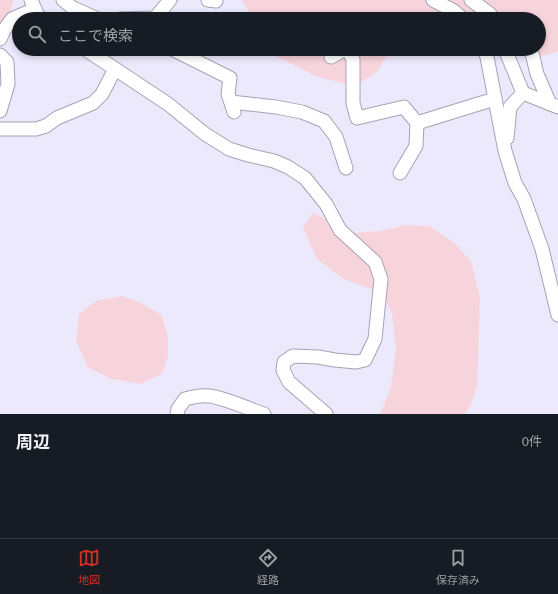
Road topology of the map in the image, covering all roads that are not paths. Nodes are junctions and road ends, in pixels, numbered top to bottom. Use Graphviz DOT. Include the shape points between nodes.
graph roads {
  1 [pos="63,0"];
  2 [pos="170,0"];
  3 [pos="208,0"];
  4 [pos="216,0"];
  5 [pos="433,0"];
  6 [pos="471,0"];
  7 [pos="82,12"];
  8 [pos="160,12"];
  9 [pos="455,12"];
  10 [pos="487,12"];
  11 [pos="12,19"];
  12 [pos="1,31"];
  13 [pos="0,55"];
  14 [pos="96,56"];
  15 [pos="107,56"];
  16 [pos="186,56"];
  17 [pos="351,56"];
  18 [pos="487,56"];
  19 [pos="508,56"];
  20 [pos="533,56"];
  21 [pos="113,68"];
  22 [pos="523,93"];
  23 [pos="495,99"];
  24 [pos="554,105"];
  25 [pos="0,111"];
  26 [pos="0,114"];
  27 [pos="417,123"];
  28 [pos="6,129"];
  29 [pos="505,152"];
  30 [pos="346,168"];
  31 [pos="400,173"];
  32 [pos="558,315"];
  33 [pos="177,414"];
  34 [pos="264,414"];
  35 [pos="326,414"];
  1 -- 7 [label="street"];
  2 -- 8 [label="street"];
  3 -- 4 [label="street"];
  5 -- 9 [label="street"];
  6 -- 10 [label="street"];
  11 -- 12 [label="street"];
  13 -- 25 [label="street" via="7,62 8,84"];
  14 -- 21 [label="street"];
  15 -- 21 [label="street"];
  16 -- 30 [label="street" via="230,78 228,94 233,107 276,107 302,112 324,121 336,137"];
  17 -- 27 [label="street" via="353,103 357,118 404,107"];
  18 -- 23 [label="street"];
  19 -- 22 [label="street"];
  20 -- 24 [label="street" via="537,74"];
  21 -- 28 [label="street" via="102,94 93,103 36,129"];
  21 -- 35 [label="street" via="229,149 274,161 305,178 326,204 340,230 375,262 382,279 379,311 375,340 365,360 356,362 293,356 284,362 283,370 289,382"];
  22 -- 24 [label="street"];
  22 -- 29 [label="street" via="510,107"];
  23 -- 27 [label="street"];
  23 -- 29 [label="street"];
  26 -- 28 [label="street"];
  27 -- 31 [label="street" via="416,146"];
  29 -- 32 [label="street" via="542,249"];
  33 -- 34 [label="street" via="185,399 209,396"];
}
